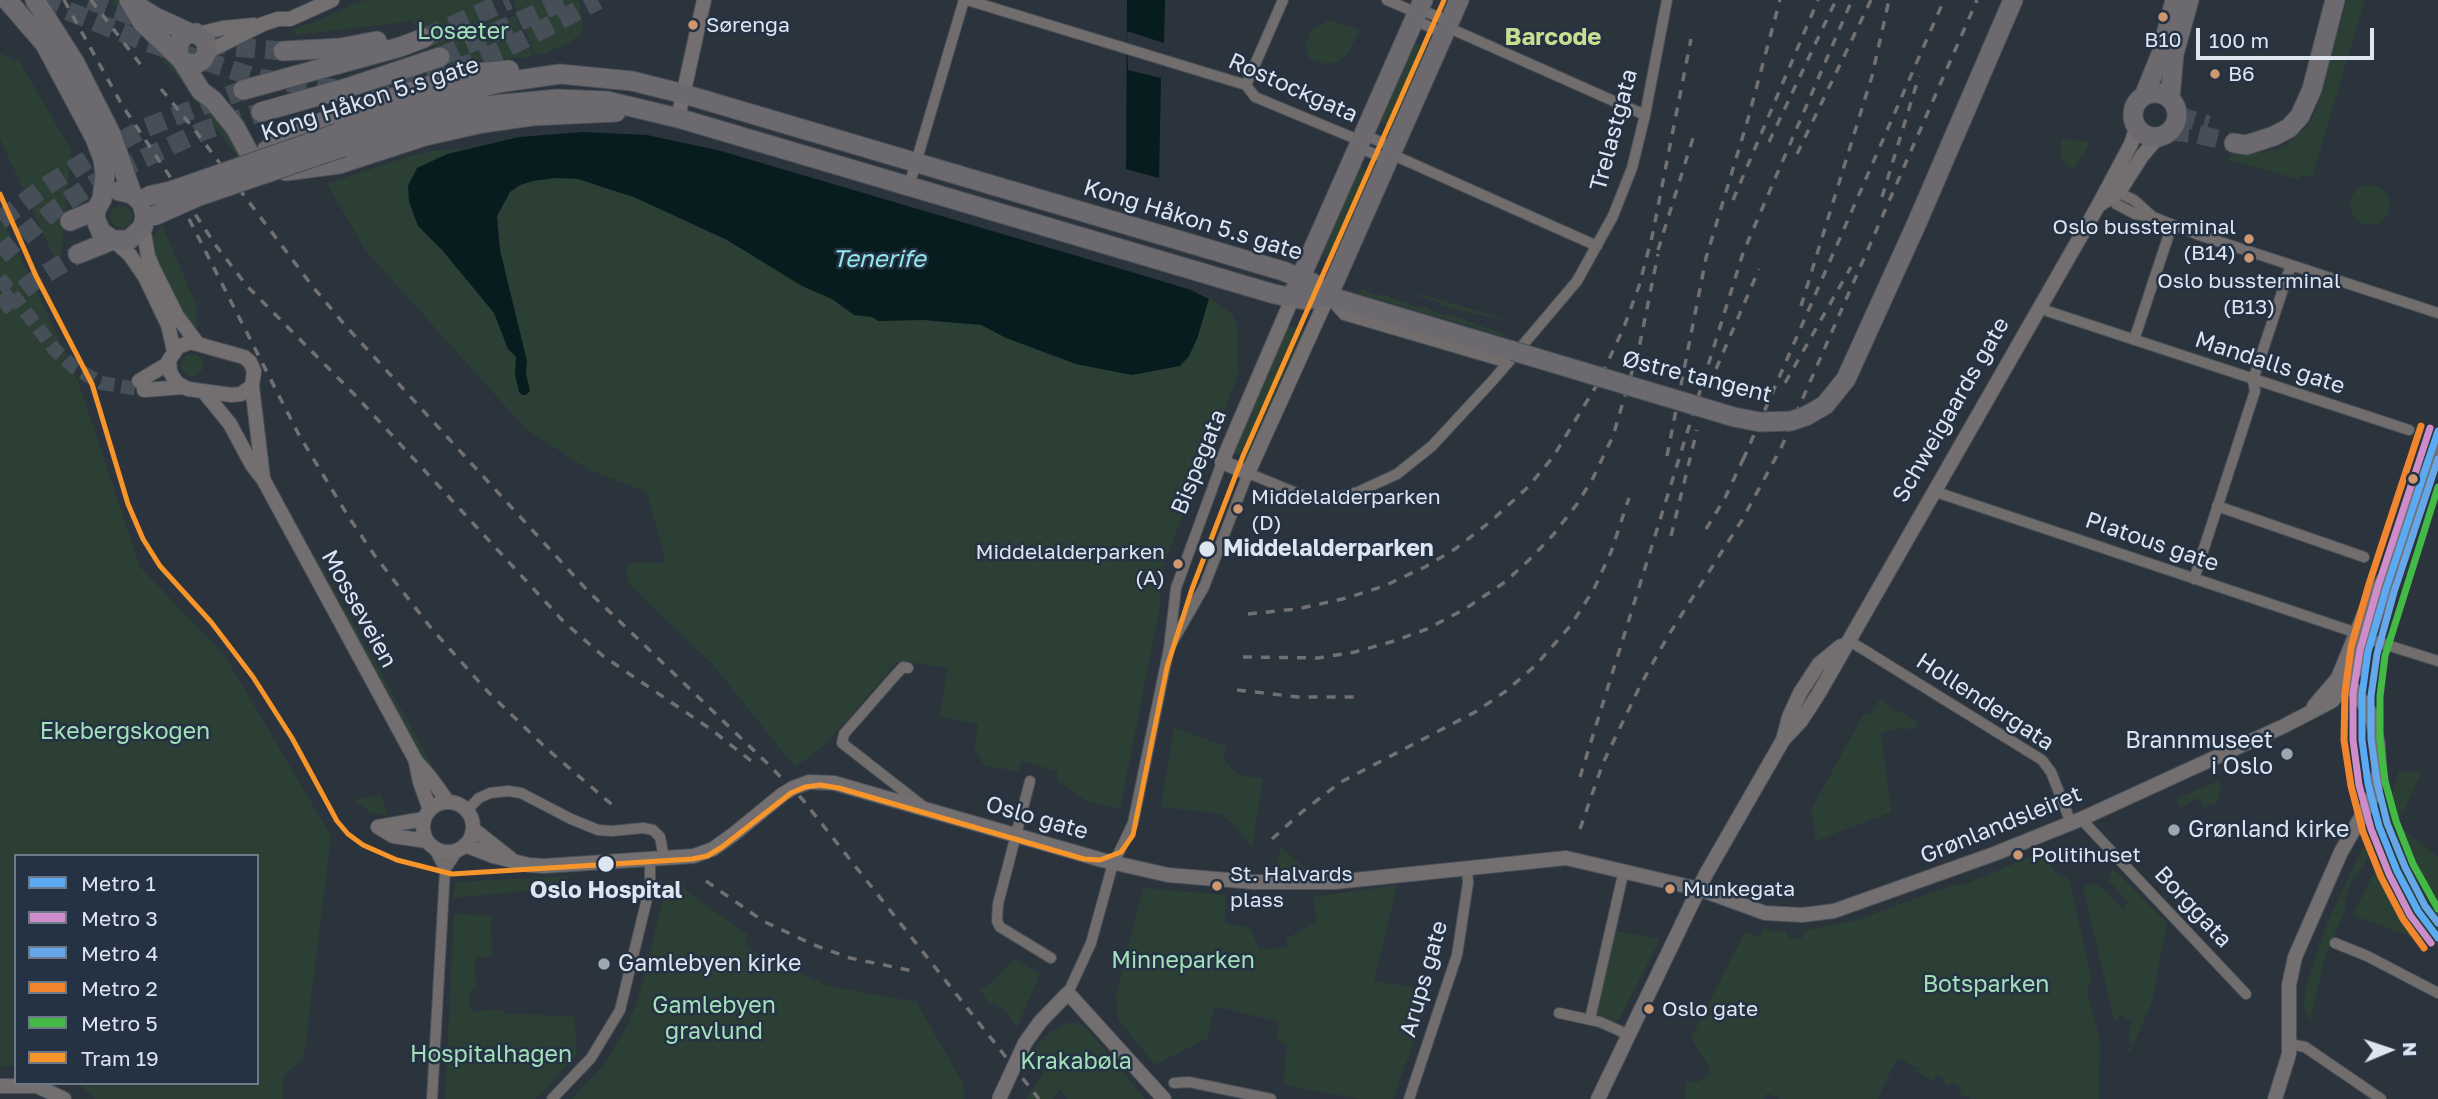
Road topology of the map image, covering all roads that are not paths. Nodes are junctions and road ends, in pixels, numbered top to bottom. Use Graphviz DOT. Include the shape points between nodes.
graph roads {
  1 [pos="8,0"];
  2 [pos="35,0"];
  3 [pos="129,0"];
  4 [pos="332,0"];
  5 [pos="704,0"];
  6 [pos="966,0"];
  7 [pos="1283,0"];
  8 [pos="1387,0"];
  9 [pos="1459,0"];
  10 [pos="1667,0"];
  11 [pos="2013,0"];
  12 [pos="2175,0"];
  13 [pos="2189,0"];
  14 [pos="2335,0"];
  15 [pos="1420,7"];
  16 [pos="1447,27"];
  17 [pos="200,45"];
  18 [pos="283,51"];
  19 [pos="440,57"];
  20 [pos="180,58"];
  21 [pos="560,74"];
  22 [pos="1245,85"];
  23 [pos="243,90"];
  24 [pos="684,94"];
  25 [pos="2144,96"];
  26 [pos="2168,97"];
  27 [pos="214,100"];
  28 [pos="645,110"];
  29 [pos="261,112"];
  30 [pos="1645,115"];
  31 [pos="678,118"];
  32 [pos="2137,126"];
  33 [pos="2159,136"];
  34 [pos="2235,137"];
  35 [pos="340,140"];
  36 [pos="1361,141"];
  37 [pos="1391,154"];
  38 [pos="264,155"];
  39 [pos="917,163"];
  40 [pos="909,186"];
  41 [pos="2113,193"];
  42 [pos="139,196"];
  43 [pos="99,205"];
  44 [pos="70,221"];
  45 [pos="147,222"];
  46 [pos="2172,225"];
  47 [pos="113,240"];
  48 [pos="1597,246"];
  49 [pos="78,254"];
  50 [pos="2291,265"];
  51 [pos="1301,277"];
  52 [pos="1328,296"];
  53 [pos="1292,299"];
  54 [pos="2038,308"];
  55 [pos="2438,313"];
  56 [pos="2134,340"];
  57 [pos="197,343"];
  58 [pos="172,357"];
  59 [pos="1508,363"];
  60 [pos="2253,380"];
  61 [pos="183,387"];
  62 [pos="248,388"];
  63 [pos="204,392"];
  64 [pos="2409,430"];
  65 [pos="2438,445"];
  66 [pos="1222,462"];
  67 [pos="1248,473"];
  68 [pos="263,479"];
  69 [pos="1933,491"];
  70 [pos="2217,506"];
  71 [pos="2364,557"];
  72 [pos="2194,579"];
  73 [pos="2362,636"];
  74 [pos="1848,640"];
  75 [pos="1169,648"];
  76 [pos="2438,661"];
  77 [pos="908,668"];
  78 [pos="2343,680"];
  79 [pos="416,761"];
  80 [pos="1030,781"];
  81 [pos="448,802"];
  82 [pos="466,811"];
  83 [pos="929,811"];
  84 [pos="427,815"];
  85 [pos="2076,821"];
  86 [pos="472,829"];
  87 [pos="1016,836"];
  88 [pos="430,844"];
  89 [pos="462,847"];
  90 [pos="512,859"];
  91 [pos="657,859"];
  92 [pos="1114,863"];
  93 [pos="1467,869"];
  94 [pos="445,870"];
  95 [pos="1623,870"];
  96 [pos="1699,889"];
  97 [pos="2335,943"];
  98 [pos="1051,958"];
  99 [pos="1068,993"];
  100 [pos="2438,993"];
  101 [pos="2246,994"];
  102 [pos="1559,1013"];
  103 [pos="1590,1019"];
  104 [pos="1629,1035"];
  105 [pos="2290,1044"];
  106 [pos="1174,1083"];
  107 [pos="0,1086"];
  108 [pos="64,1099"];
  109 [pos="432,1099"];
  110 [pos="552,1099"];
  111 [pos="999,1099"];
  112 [pos="1164,1099"];
  113 [pos="1271,1099"];
  114 [pos="1409,1099"];
  115 [pos="1598,1099"];
  116 [pos="2275,1099"];
  117 [pos="2381,1099"];
  1 -- 43 [label="highway" via="52,54 95,138 105,167"];
  2 -- 42 [label="highway" via="75,63"];
  3 -- 17 [label="highway"];
  3 -- 20 [label="highway" via="148,28"];
  4 -- 17 [label="street" via="290,19"];
  5 -- 24 [label="street"];
  6 -- 22 [label="street, Rostockgata"];
  6 -- 39 [label="street, Rostockgata"];
  7 -- 22 [label="street"];
  8 -- 15 [label="street"];
  9 -- 16 [label="highway"];
  10 -- 30 [label="street, Trelastgata"];
  11 -- 52 [label="highway, Østre tangent, bridge" via="1846,379 1825,405 1806,416 1760,422 1734,416"];
  12 -- 25 [label="highway"];
  13 -- 26 [label="highway"];
  14 -- 34 [label="highway" via="2305,108 2289,128 2267,138"];
  15 -- 16 [label="street" via="1443,19"];
  15 -- 36 [label="highway"];
  16 -- 30 [label="street"];
  16 -- 37 [label="highway"];
  17 -- 20 [label="highway" via="192,64"];
  17 -- 20 [label="highway" via="178,42"];
  17 -- 27 [label="highway"];
  18 -- 23 [label="highway" via="340,48 421,34 400,47"];
  19 -- 29 [label="highway"];
  20 -- 27 [label="highway"];
  21 -- 24 [label="highway, Kong Håkon 5.s gate" via="616,78"];
  21 -- 35 [label="highway, Kong Håkon 5.s gate" via="458,92"];
  21 -- 38 [label="highway" via="498,70 453,78 327,120"];
  22 -- 36 [label="street, Rostockgata" via="1255,97"];
  24 -- 31 [label="street"];
  24 -- 39 [label="highway, Kong Håkon 5.s gate"];
  25 -- 26 [label="highway"];
  25 -- 32 [label="highway" via="2134,109"];
  26 -- 33 [label="highway" via="2176,107 2176,122"];
  27 -- 38 [label="highway"];
  28 -- 31 [label="highway, Kong Håkon 5.s gate"];
  28 -- 35 [label="highway, Kong Håkon 5.s gate" via="590,99 504,103"];
  28 -- 38 [label="highway" via="491,121 425,136 340,164 282,172 283,160 277,152"];
  30 -- 48 [label="street, Trelastgata" via="1626,185"];
  31 -- 40 [label="highway, Kong Håkon 5.s gate"];
  32 -- 33 [label="highway" via="2146,134"];
  32 -- 41 [label="street, Schweigaards gate"];
  33 -- 41 [label="street, Schweigaards gate"];
  35 -- 42 [label="highway, Kong Håkon 5.s gate, bridge"];
  35 -- 45 [label="highway, Kong Håkon 5.s gate, bridge" via="199,196"];
  36 -- 37 [label="street, Rostockgata" via="1364,150 1383,157"];
  36 -- 51 [label="highway"];
  37 -- 48 [label="street, Rostockgata"];
  37 -- 52 [label="highway"];
  39 -- 40 [label="street, Rostockgata"];
  39 -- 51 [label="highway, Kong Håkon 5.s gate"];
  40 -- 53 [label="highway, Kong Håkon 5.s gate"];
  41 -- 46 [label="street"];
  41 -- 54 [label="street, Schweigaards gate" via="2098,206"];
  42 -- 43 [label="highway" via="113,192"];
  42 -- 45 [label="highway"];
  43 -- 44 [label="highway"];
  43 -- 47 [label="highway" via="97,226"];
  45 -- 47 [label="highway" via="129,240"];
  45 -- 57 [label="street" via="148,256 177,316"];
  46 -- 50 [label="street"];
  46 -- 56 [label="street"];
  47 -- 49 [label="highway"];
  47 -- 58 [label="street" via="145,277 168,325"];
  48 -- 59 [label="street, Trelastgata" via="1577,281"];
  50 -- 55 [label="street"];
  50 -- 60 [label="street"];
  51 -- 52 [label="highway, Kong Håkon 5.s gate"];
  51 -- 53 [label="highway"];
  52 -- 53 [label="highway, Kong Håkon 5.s gate"];
  52 -- 59 [label="street" via="1344,314"];
  52 -- 67 [label="street, Bispegata"];
  53 -- 66 [label="street, Bispegata"];
  54 -- 56 [label="street, Mandalls gate"];
  54 -- 69 [label="street, Schweigaards gate"];
  56 -- 60 [label="street, Mandalls gate"];
  57 -- 58 [label="street" via="186,343"];
  57 -- 62 [label="street, Mosseveien" via="250,362 255,375"];
  58 -- 61 [label="street" via="173,378"];
  58 -- 61 [label="street" via="141,386"];
  59 -- 67 [label="street, Trelastgata" via="1425,452 1373,486 1325,500"];
  60 -- 64 [label="street, Mandalls gate"];
  60 -- 70 [label="street" via="2255,391"];
  61 -- 63 [label="street"];
  62 -- 63 [label="street" via="232,395"];
  62 -- 68 [label="street, Mosseveien"];
  63 -- 68 [label="street, Mosseveien" via="230,424"];
  65 -- 73 [label="street, Grønlandsleiret" via="2388,575 2377,587"];
  66 -- 67 [label="street, Trelastgata"];
  66 -- 75 [label="street, Bispegata" via="1177,583"];
  67 -- 75 [label="street, Bispegata" via="1202,593"];
  68 -- 79 [label="street, Mosseveien"];
  69 -- 72 [label="street, Platous gate"];
  69 -- 74 [label="street, Schweigaards gate"];
  70 -- 71 [label="street"];
  70 -- 72 [label="street"];
  72 -- 73 [label="street, Platous gate"];
  73 -- 76 [label="street, Platous gate"];
  73 -- 78 [label="street, Grønlandsleiret"];
  74 -- 85 [label="street, Hollendergata" via="2042,760"];
  74 -- 96 [label="street, Schweigaards gate" via="1801,721 1783,740"];
  75 -- 92 [label="street, Bispegata" via="1133,823"];
  77 -- 83 [label="street" via="903,667 842,743"];
  78 -- 85 [label="street, Grønlandsleiret" via="2332,701 2308,714"];
  78 -- 105 [label="street" via="2371,714 2379,771 2373,796 2341,852 2295,957 2289,985"];
  79 -- 81 [label="street, Mosseveien"];
  79 -- 84 [label="street, Mosseveien"];
  80 -- 87 [label="street"];
  81 -- 82 [label="street"];
  81 -- 84 [label="street" via="438,804"];
  82 -- 86 [label="street"];
  82 -- 91 [label="street" via="484,795 499,791 526,794 598,830 653,830 660,837"];
  83 -- 87 [label="street, Oslo gate"];
  83 -- 91 [label="street, Oslo gate, bridge" via="834,783 809,782 783,794 717,847 694,856"];
  84 -- 88 [label="street" via="423,828"];
  84 -- 88 [label="street" via="377,827 393,836"];
  85 -- 96 [label="street, Grønlandsleiret" via="1822,914 1773,914"];
  85 -- 101 [label="street, Borggata"];
  86 -- 89 [label="street"];
  86 -- 90 [label="street, Oslo gate"];
  87 -- 92 [label="street, Oslo gate"];
  87 -- 98 [label="street" via="997,921"];
  88 -- 89 [label="street" via="449,852"];
  88 -- 94 [label="street"];
  89 -- 90 [label="street, Oslo gate"];
  89 -- 94 [label="street"];
  90 -- 91 [label="street, Oslo gate" via="534,866"];
  91 -- 110 [label="street" via="620,1010 591,1058"];
  92 -- 93 [label="street, Oslo gate" via="1168,875 1276,883"];
  92 -- 99 [label="street, Bispegata" via="1091,943"];
  93 -- 95 [label="street, Oslo gate" via="1566,858"];
  93 -- 114 [label="street, Arups gate" via="1457,955"];
  94 -- 109 [label="street"];
  95 -- 96 [label="street, Oslo gate"];
  95 -- 103 [label="street"];
  96 -- 104 [label="street, Schweigaards gate"];
  97 -- 100 [label="street"];
  99 -- 111 [label="street, bridge" via="1025,1043"];
  99 -- 112 [label="street"];
  102 -- 103 [label="street"];
  103 -- 104 [label="street"];
  104 -- 115 [label="street, Schweigaards gate"];
  105 -- 116 [label="street"];
  105 -- 117 [label="street" via="2305,1047"];
  106 -- 113 [label="street"];
  107 -- 108 [label="street" via="37,1086"];
}
